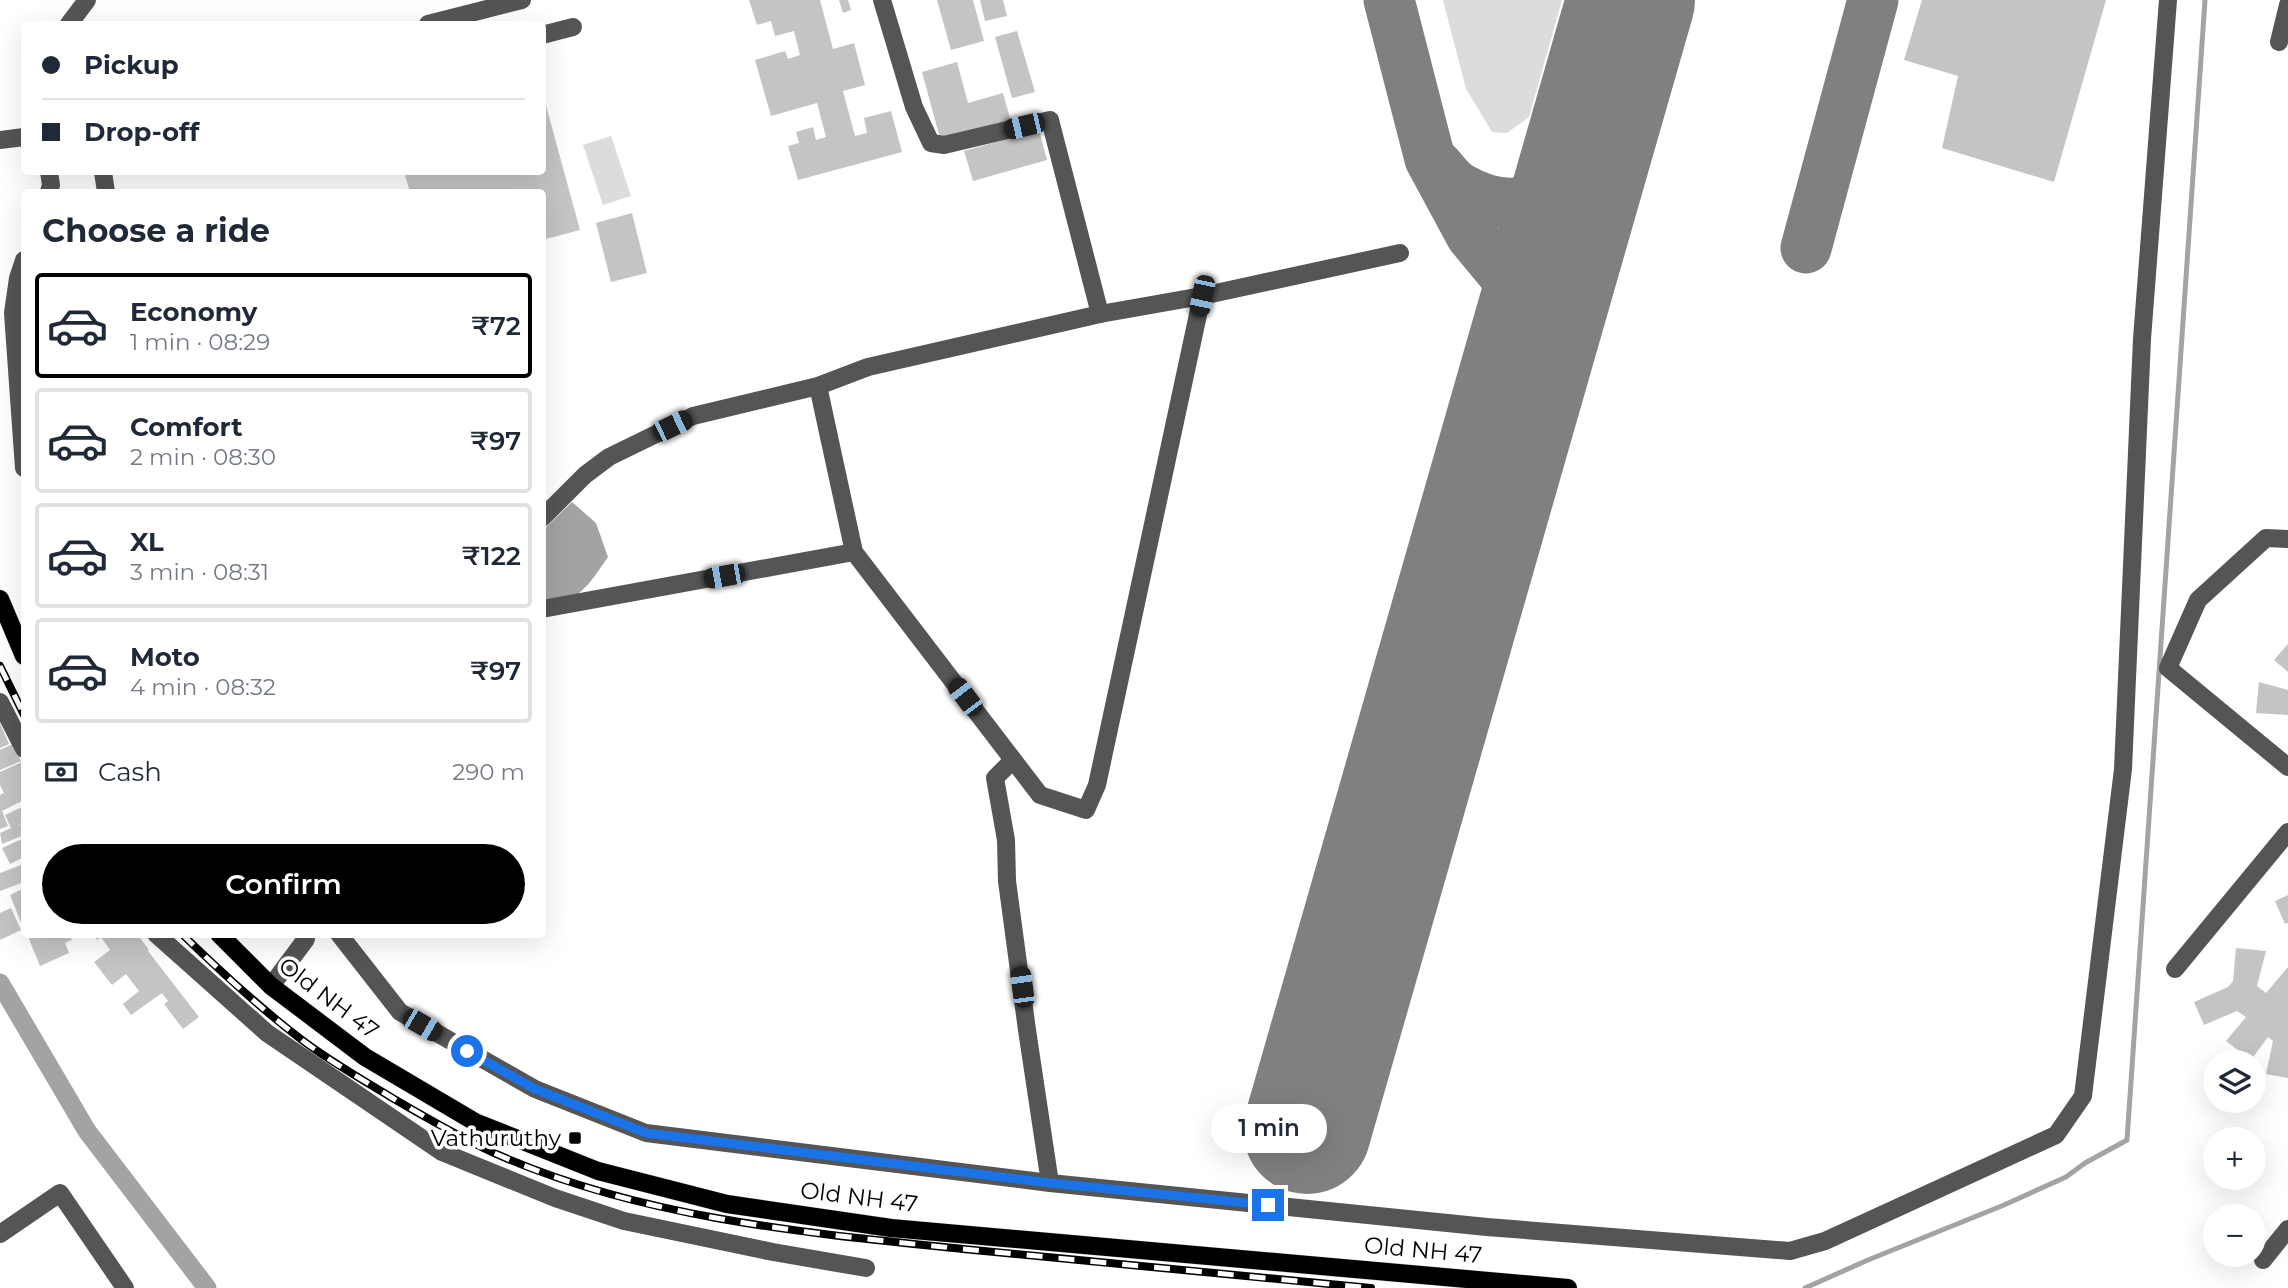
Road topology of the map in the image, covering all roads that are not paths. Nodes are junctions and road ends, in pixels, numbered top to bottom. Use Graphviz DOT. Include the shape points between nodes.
graph roads {
  1 [pos="88,0"];
  2 [pos="522,0"];
  3 [pos="882,0"];
  4 [pos="2168,0"];
  5 [pos="2288,5"];
  6 [pos="71,21"];
  7 [pos="440,21"];
  8 [pos="573,27"];
  9 [pos="546,34"];
  10 [pos="2279,42"];
  11 [pos="21,136"];
  12 [pos="0,140"];
  13 [pos="1400,253"];
  14 [pos="21,269"];
  15 [pos="1202,296"];
  16 [pos="1100,314"];
  17 [pos="818,386"];
  18 [pos="21,426"];
  19 [pos="546,514"];
  20 [pos="2288,539"];
  21 [pos="854,552"];
  22 [pos="0,600"];
  23 [pos="546,608"];
  24 [pos="21,649"];
  25 [pos="0,702"];
  26 [pos="21,743"];
  27 [pos="1013,760"];
  28 [pos="2288,767"];
  29 [pos="2288,832"];
  30 [pos="160,938"];
  31 [pos="223,938"];
  32 [pos="306,938"];
  33 [pos="342,938"];
  34 [pos="2175,969"];
  35 [pos="271,986"];
  36 [pos="1050,1183"];
  37 [pos="2288,1229"];
  38 [pos="0,1234"];
  39 [pos="2266,1256"];
  40 [pos="866,1268"];
  41 [pos="125,1288"];
  42 [pos="1568,1288"];
  1 -- 6 [label="street"];
  2 -- 7 [label="street"];
  3 -- 16 [label="street" via="914,107 931,143 944,145 1050,120"];
  4 -- 36 [label="street" via="2142,339 2123,769 2083,1096 2056,1135 1825,1241 1790,1251 1473,1226"];
  5 -- 10 [label="street"];
  8 -- 9 [label="street"];
  11 -- 12 [label="street"];
  13 -- 15 [label="street"];
  14 -- 18 [label="street" via="13,313"];
  15 -- 16 [label="street"];
  15 -- 27 [label="street" via="1097,785 1086,810 1040,795"];
  16 -- 17 [label="street" via="868,367"];
  17 -- 19 [label="street" via="693,416 609,457"];
  17 -- 21 [label="street"];
  20 -- 28 [label="street" via="2266,538 2198,600 2168,668"];
  21 -- 23 [label="street"];
  21 -- 27 [label="street"];
  22 -- 24 [label="main road"];
  25 -- 26 [label="street"];
  27 -- 36 [label="street" via="995,778"];
  29 -- 34 [label="street"];
  30 -- 40 [label="street" via="267,1033 442,1152 624,1221"];
  31 -- 35 [label="main road, Old NH 47"];
  32 -- 35 [label="street"];
  33 -- 36 [label="street" via="400,1012 535,1089 646,1133"];
  35 -- 42 [label="main road, Old NH 47" via="365,1057 475,1122 598,1171 727,1204 891,1228"];
  37 -- 39 [label="street"];
  38 -- 41 [label="street" via="60,1193"];
}
